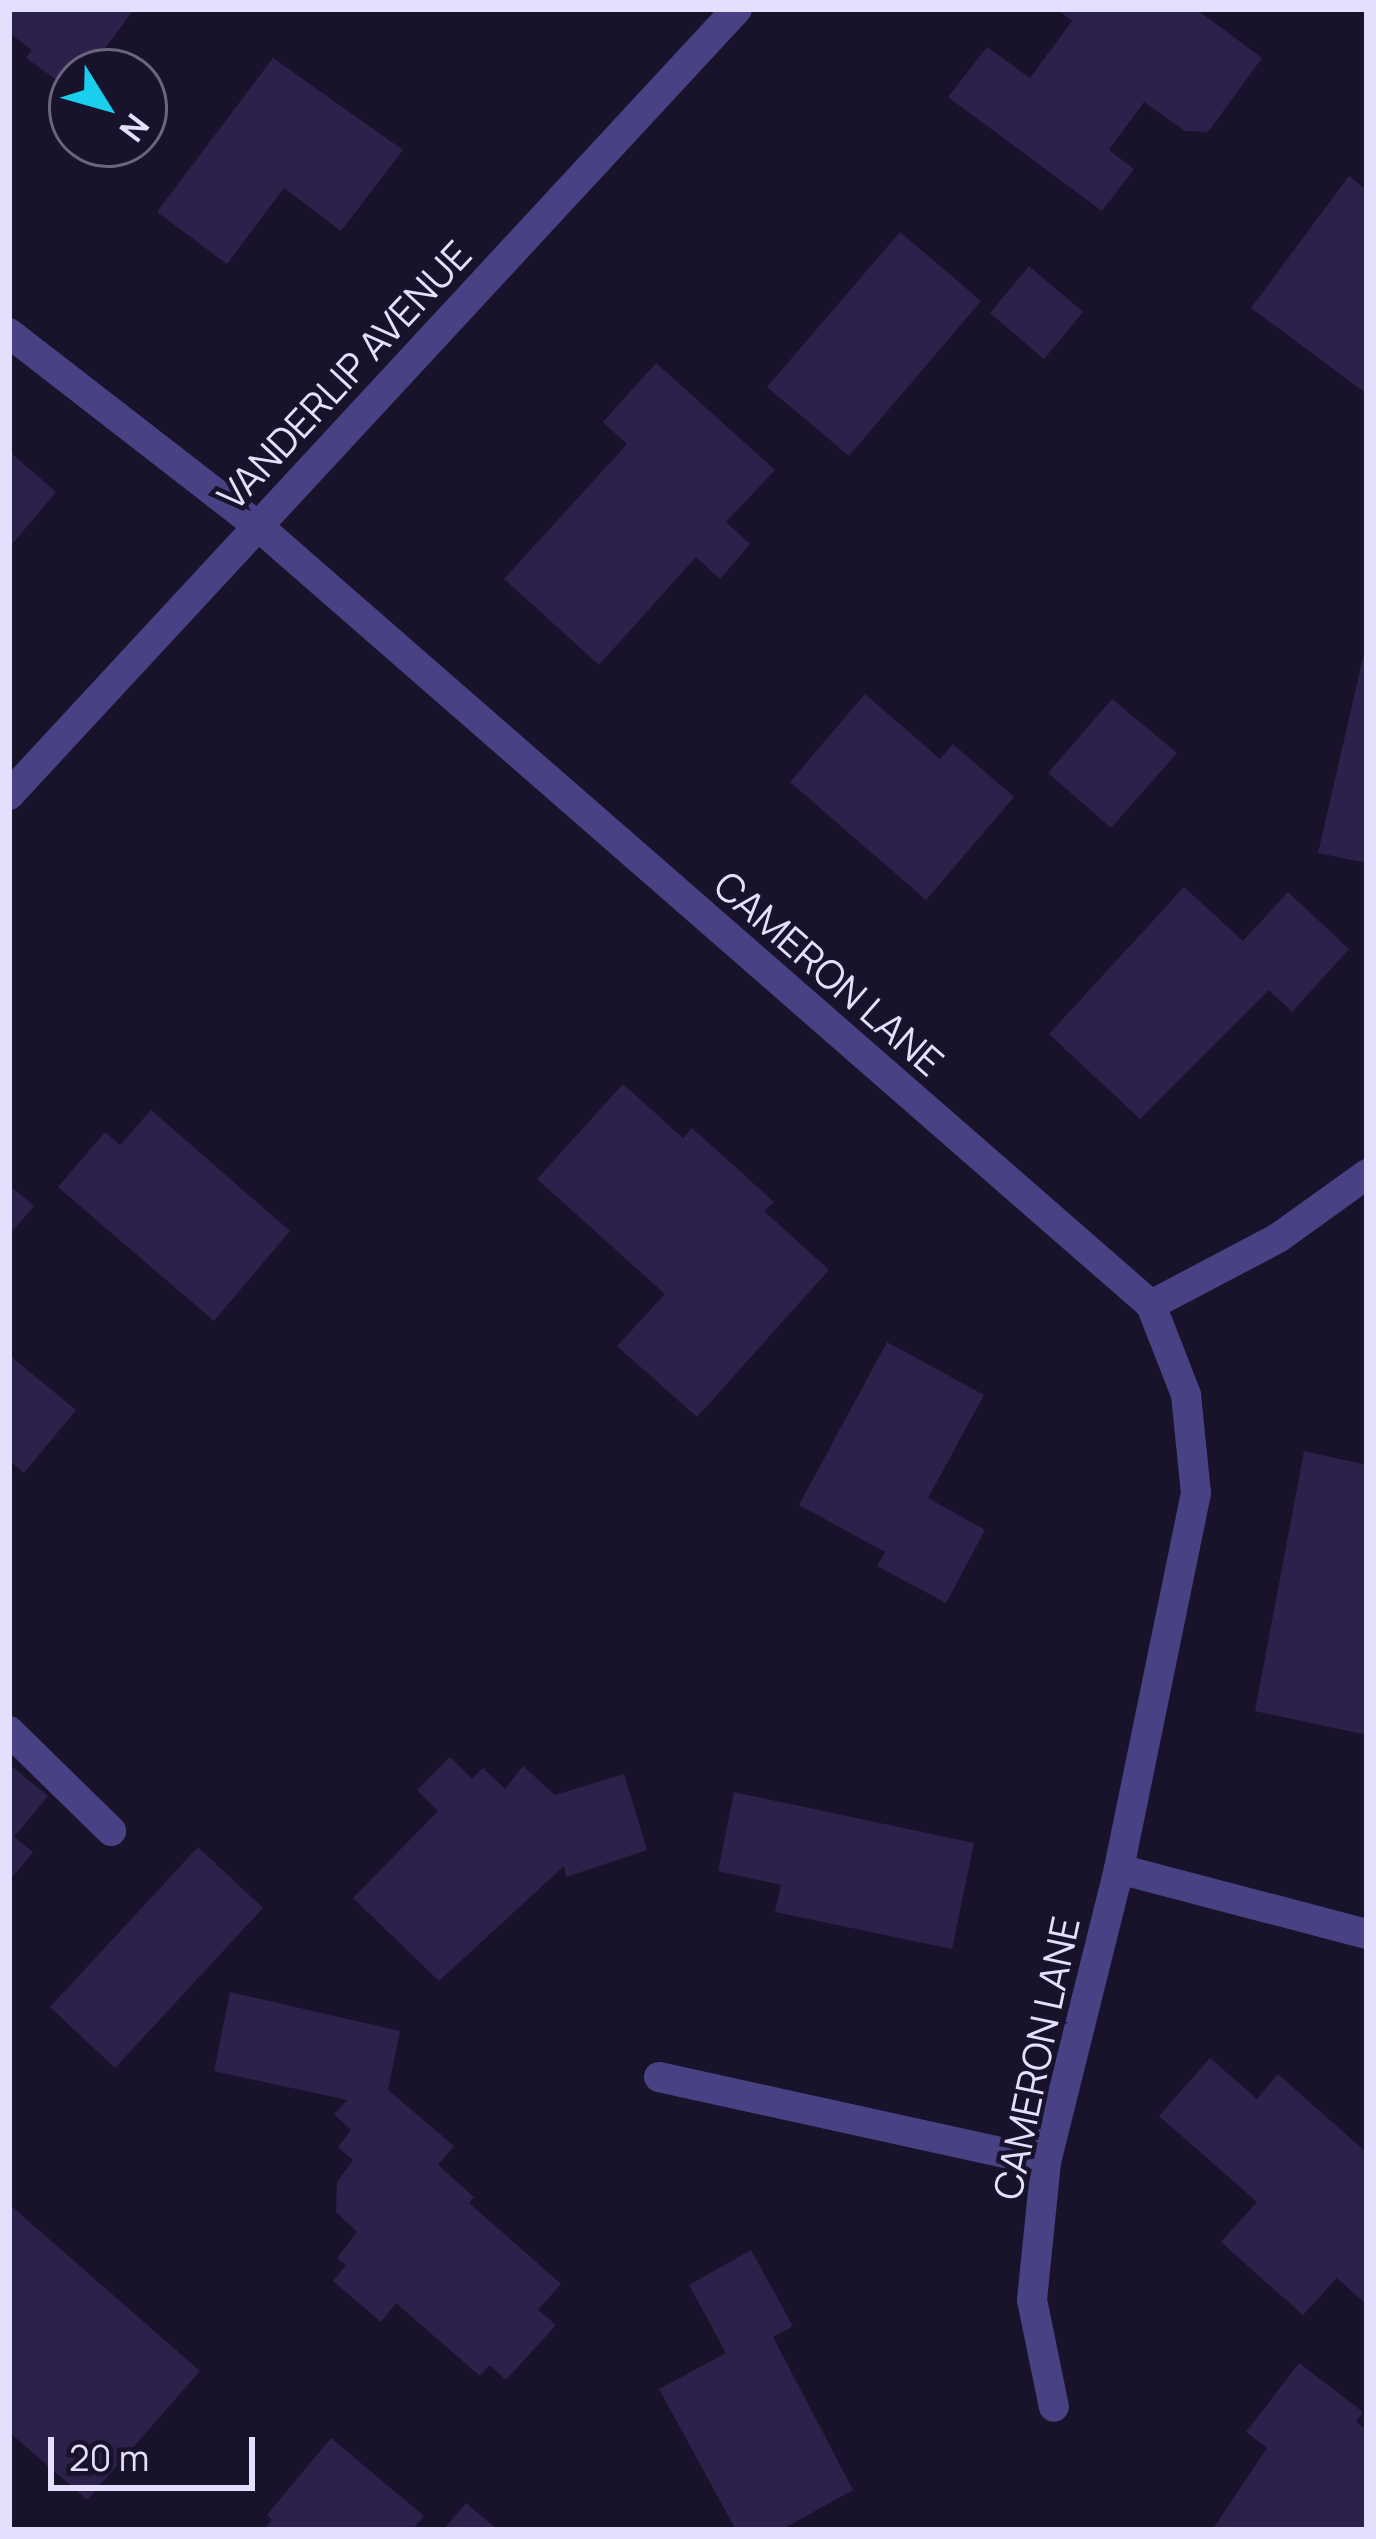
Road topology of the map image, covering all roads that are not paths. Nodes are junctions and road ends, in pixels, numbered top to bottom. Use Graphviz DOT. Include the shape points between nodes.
graph roads {
  1 [pos="736,9"];
  2 [pos="9,332"];
  3 [pos="258,526"];
  4 [pos="9,795"];
  5 [pos="1367,1174"];
  6 [pos="1151,1305"];
  7 [pos="9,1731"];
  8 [pos="111,1831"];
  9 [pos="1119,1869"];
  10 [pos="1367,1934"];
  11 [pos="659,2078"];
  12 [pos="1046,2162"];
  13 [pos="1054,2407"];
  1 -- 3 [label="street, VANDERLIP AVENUE"];
  2 -- 3 [label="street, CAMERON LANE"];
  3 -- 4 [label="street, VANDERLIP AVENUE"];
  3 -- 6 [label="street, CAMERON LANE"];
  5 -- 6 [label="street" via="1278,1238"];
  6 -- 9 [label="street, CAMERON LANE" via="1186,1395 1196,1493"];
  7 -- 8 [label="street"];
  9 -- 10 [label="street"];
  9 -- 12 [label="street, CAMERON LANE"];
  11 -- 12 [label="street"];
  12 -- 13 [label="street, CAMERON LANE" via="1032,2300"];
}
